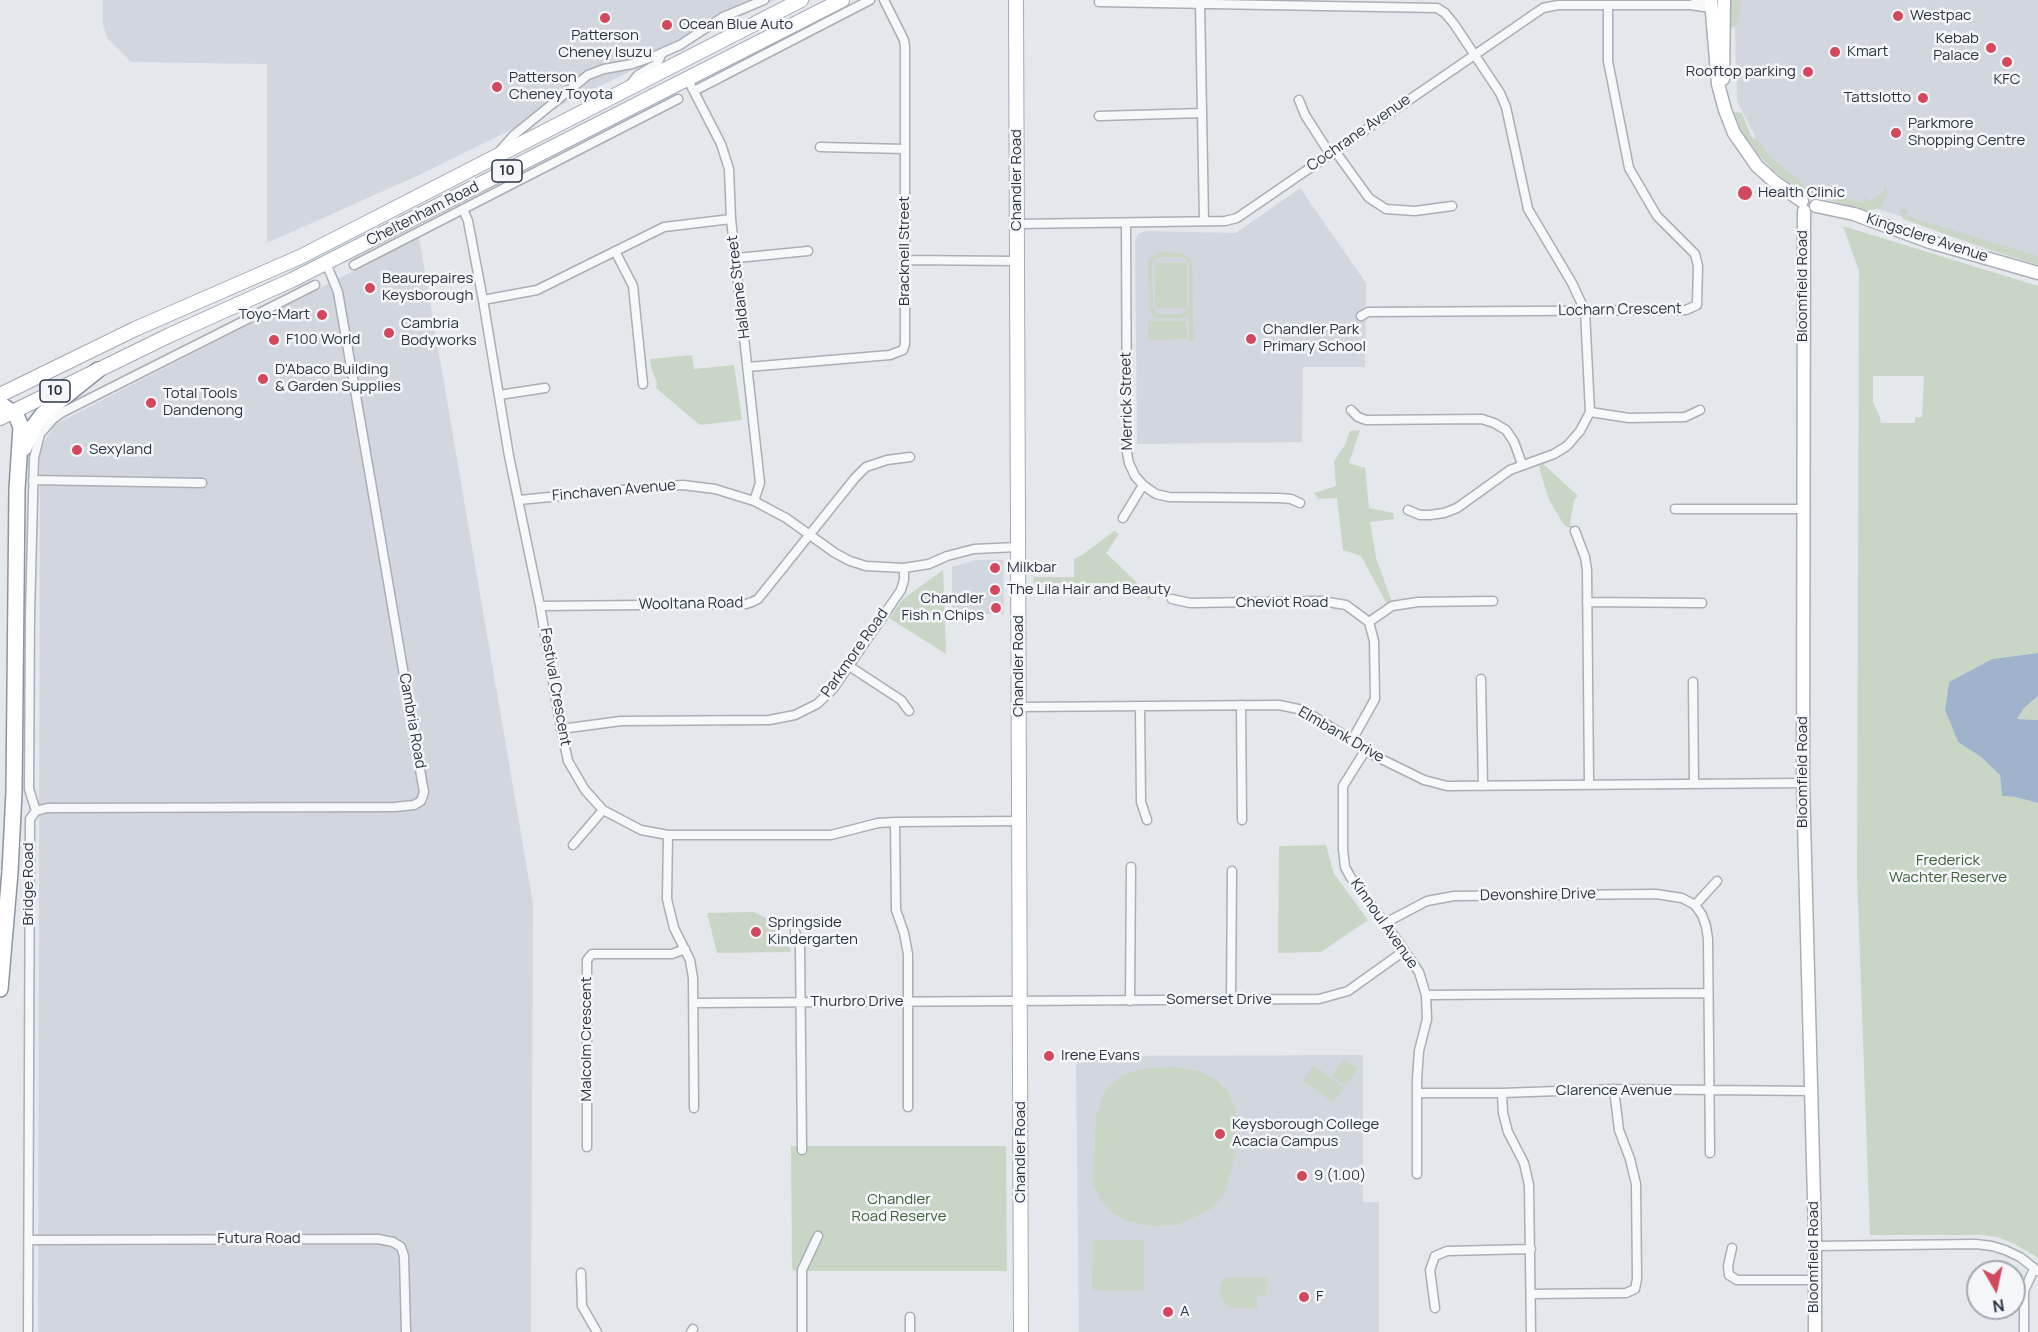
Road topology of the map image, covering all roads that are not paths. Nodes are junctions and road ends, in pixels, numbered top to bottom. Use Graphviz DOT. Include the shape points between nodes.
graph roads {
  1 [pos="764,0"];
  2 [pos="801,0"];
  3 [pos="842,0"];
  4 [pos="870,0"];
  5 [pos="884,0"];
  6 [pos="1016,0"];
  7 [pos="1099,2"];
  8 [pos="1709,2"];
  9 [pos="1724,3"];
  10 [pos="1200,4"];
  11 [pos="1608,4"];
  12 [pos="662,53"];
  13 [pos="1474,54"];
  14 [pos="656,75"];
  15 [pos="691,85"];
  16 [pos="627,89"];
  17 [pos="678,99"];
  18 [pos="1299,100"];
  19 [pos="1722,101"];
  20 [pos="1202,112"];
  21 [pos="1099,116"];
  22 [pos="820,147"];
  23 [pos="905,149"];
  24 [pos="1332,153"];
  25 [pos="490,161"];
  26 [pos="1452,206"];
  27 [pos="1807,206"];
  28 [pos="463,209"];
  29 [pos="731,219"];
  30 [pos="1204,221"];
  31 [pos="1126,223"];
  32 [pos="1017,224"];
  33 [pos="375,238"];
  34 [pos="391,245"];
  35 [pos="316,249"];
  36 [pos="615,251"];
  37 [pos="808,251"];
  38 [pos="737,258"];
  39 [pos="906,260"];
  40 [pos="1017,261"];
  41 [pos="326,263"];
  42 [pos="354,265"];
  43 [pos="2038,273"];
  44 [pos="292,280"];
  45 [pos="315,285"];
  46 [pos="285,300"];
  47 [pos="483,300"];
  48 [pos="1585,311"];
  49 [pos="1360,316"];
  50 [pos="748,367"];
  51 [pos="98,370"];
  52 [pos="643,384"];
  53 [pos="545,388"];
  54 [pos="0,395"];
  55 [pos="65,396"];
  56 [pos="499,396"];
  57 [pos="89,399"];
  58 [pos="1351,410"];
  59 [pos="1700,410"];
  60 [pos="4,411"];
  61 [pos="1590,412"];
  62 [pos="910,457"];
  63 [pos="1522,464"];
  64 [pos="33,480"];
  65 [pos="202,483"];
  66 [pos="1143,484"];
  67 [pos="17,489"];
  68 [pos="519,500"];
  69 [pos="754,501"];
  70 [pos="1300,503"];
  71 [pos="1675,509"];
  72 [pos="1803,509"];
  73 [pos="1408,510"];
  74 [pos="1123,518"];
  75 [pos="1575,531"];
  76 [pos="809,535"];
  77 [pos="1017,547"];
  78 [pos="904,568"];
  79 [pos="1172,599"];
  80 [pos="1493,601"];
  81 [pos="1587,602"];
  82 [pos="1702,603"];
  83 [pos="540,606"];
  84 [pos="1369,622"];
  85 [pos="849,666"];
  86 [pos="1481,679"];
  87 [pos="1693,682"];
  88 [pos="1241,705"];
  89 [pos="1019,707"];
  90 [pos="1140,707"];
  91 [pos="909,711"];
  92 [pos="561,729"];
  93 [pos="1352,740"];
  94 [pos="1365,751"];
  95 [pos="1803,783"];
  96 [pos="1589,784"];
  97 [pos="1694,784"];
  98 [pos="1482,786"];
  99 [pos="603,810"];
  100 [pos="36,811"];
  101 [pos="1147,820"];
  102 [pos="1242,820"];
  103 [pos="1019,821"];
  104 [pos="894,822"];
  105 [pos="668,836"];
  106 [pos="573,845"];
  107 [pos="1131,867"];
  108 [pos="1232,870"];
  109 [pos="1717,881"];
  110 [pos="1695,905"];
  111 [pos="1385,923"];
  112 [pos="795,932"];
  113 [pos="685,950"];
  114 [pos="1404,951"];
  115 [pos="0,989"];
  116 [pos="1708,993"];
  117 [pos="1426,995"];
  118 [pos="1231,1000"];
  119 [pos="1020,1001"];
  120 [pos="1130,1001"];
  121 [pos="801,1002"];
  122 [pos="909,1002"];
  123 [pos="694,1003"];
  124 [pos="1614,1089"];
  125 [pos="1709,1091"];
  126 [pos="1811,1091"];
  127 [pos="1418,1093"];
  128 [pos="1502,1093"];
  129 [pos="908,1107"];
  130 [pos="694,1108"];
  131 [pos="587,1147"];
  132 [pos="802,1150"];
  133 [pos="1710,1153"];
  134 [pos="1417,1174"];
  135 [pos="818,1236"];
  136 [pos="29,1240"];
  137 [pos="1815,1246"];
  138 [pos="1732,1248"];
  139 [pos="1531,1249"];
  140 [pos="2036,1270"];
  141 [pos="580,1273"];
  142 [pos="1815,1280"];
  143 [pos="1531,1294"];
  144 [pos="1435,1308"];
  145 [pos="910,1317"];
  146 [pos="28,1332"];
  147 [pos="406,1332"];
  148 [pos="597,1332"];
  149 [pos="802,1332"];
  150 [pos="910,1332"];
  151 [pos="1021,1332"];
  152 [pos="1532,1332"];
  153 [pos="1815,1332"];
  154 [pos="2024,1332"];
  1 -- 12 [label="street, Cheltenham Road" via="723,17"];
  2 -- 14 [label="main road, Cheltenham Road / 10"];
  3 -- 15 [label="main road, Cheltenham Road / 10"];
  4 -- 15 [label="street, Cheltenham Road"];
  5 -- 23 [label="street, Bracknell Street" via="905,47"];
  6 -- 32 [label="main road, Chandler Road"];
  7 -- 10 [label="street"];
  8 -- 9 [label="street"];
  8 -- 11 [label="street, Cochrane Avenue"];
  8 -- 19 [label="street, Kingsclere Avenue"];
  9 -- 19 [label="street, Kingsclere Avenue"];
  10 -- 13 [label="street" via="1437,8 1445,13"];
  10 -- 20 [label="street"];
  11 -- 13 [label="street, Cochrane Avenue" via="1543,8"];
  11 -- 48 [label="street, Locharn Crescent" via="1608,61 1629,168 1657,216 1698,259 1698,298 1697,305 1686,310"];
  12 -- 16 [label="street" via="658,64 638,75"];
  12 -- 25 [label="street, Cheltenham Road" via="582,78 514,135"];
  13 -- 24 [label="street, Cochrane Avenue"];
  13 -- 48 [label="street" via="1506,107 1528,209"];
  14 -- 15 [label="main road" via="678,74"];
  14 -- 16 [label="main road, Cheltenham Road / 10"];
  15 -- 29 [label="street, Haldane Street" via="721,144 729,169"];
  15 -- 33 [label="main road, Cheltenham Road / 10"];
  16 -- 25 [label="main road, Cheltenham Road / 10"];
  17 -- 28 [label="street, Cheltenham Road"];
  18 -- 24 [label="street"];
  19 -- 27 [label="street, Kingsclere Avenue" via="1734,133 1749,156 1766,175"];
  20 -- 21 [label="street"];
  20 -- 30 [label="street"];
  22 -- 23 [label="street"];
  23 -- 39 [label="street, Bracknell Street"];
  24 -- 26 [label="street" via="1369,198 1386,209 1415,211"];
  24 -- 30 [label="street, Cochrane Avenue" via="1237,218"];
  25 -- 35 [label="main road, Cheltenham Road / 10"];
  27 -- 43 [label="street, Kingsclere Avenue" via="1854,214 1930,242"];
  27 -- 72 [label="street, Bloomfield Road"];
  28 -- 34 [label="street, Cheltenham Road"];
  28 -- 47 [label="street, Festival Crescent"];
  29 -- 36 [label="street" via="664,227"];
  29 -- 38 [label="street, Haldane Street"];
  30 -- 31 [label="street, Cochrane Avenue"];
  31 -- 32 [label="street, Cochrane Avenue"];
  31 -- 66 [label="street, Merrick Street" via="1127,453 1135,476"];
  32 -- 40 [label="main road, Chandler Road"];
  33 -- 34 [label="street"];
  33 -- 41 [label="main road, Cheltenham Road / 10"];
  34 -- 42 [label="street, Cheltenham Road"];
  35 -- 41 [label="main road"];
  35 -- 54 [label="main road, Cheltenham Road / 10" via="135,329"];
  36 -- 47 [label="street" via="537,290"];
  36 -- 52 [label="street" via="633,286"];
  37 -- 38 [label="street"];
  38 -- 50 [label="street, Haldane Street"];
  39 -- 40 [label="street"];
  39 -- 50 [label="street, Bracknell Street" via="903,350 890,355"];
  40 -- 77 [label="main road, Chandler Road"];
  41 -- 44 [label="main road, Cheltenham Road / 10"];
  41 -- 100 [label="street, Cambria Road" via="338,292 424,792 421,801 395,807"];
  44 -- 46 [label="street"];
  44 -- 51 [label="main road, Cheltenham Road / 10"];
  45 -- 46 [label="street"];
  46 -- 57 [label="street"];
  47 -- 56 [label="street, Festival Crescent"];
  48 -- 49 [label="street, Locharn Crescent" via="1368,312"];
  48 -- 61 [label="street"];
  50 -- 69 [label="street, Haldane Street" via="760,483"];
  51 -- 55 [label="highway"];
  51 -- 60 [label="main road, Cheltenham Road / 10"];
  53 -- 56 [label="street"];
  55 -- 57 [label="street"];
  55 -- 67 [label="highway" via="43,414 29,434"];
  56 -- 68 [label="street, Festival Crescent"];
  57 -- 64 [label="street, Bridge Road" via="52,419 38,439"];
  58 -- 63 [label="street" via="1366,420 1482,419 1506,430"];
  59 -- 61 [label="street" via="1685,417 1629,418"];
  60 -- 67 [label="highway" via="20,421"];
  61 -- 63 [label="street" via="1567,446"];
  62 -- 76 [label="street, Wooltana Road" via="866,467"];
  63 -- 73 [label="street" via="1457,508 1420,514"];
  64 -- 65 [label="street"];
  64 -- 100 [label="street, Bridge Road" via="29,789"];
  66 -- 70 [label="street" via="1156,494 1169,497 1280,498"];
  66 -- 74 [label="street"];
  67 -- 115 [label="highway" via="14,792"];
  68 -- 69 [label="street, Finchaven Avenue" via="683,485 715,489"];
  68 -- 83 [label="street, Festival Crescent"];
  69 -- 76 [label="street, Finchaven Avenue"];
  71 -- 72 [label="street"];
  72 -- 95 [label="street, Bloomfield Road"];
  75 -- 81 [label="street" via="1585,558"];
  76 -- 78 [label="street, Finchaven Avenue" via="850,561"];
  76 -- 83 [label="street, Wooltana Road" via="758,599 746,604"];
  77 -- 78 [label="street" via="974,549"];
  77 -- 89 [label="main road, Chandler Road"];
  78 -- 85 [label="street, Parkmore Road" via="900,590"];
  79 -- 84 [label="street, Cheviot Road" via="1190,603 1322,601 1347,605"];
  80 -- 84 [label="street" via="1392,606"];
  81 -- 82 [label="street"];
  81 -- 96 [label="street"];
  83 -- 92 [label="street, Festival Crescent"];
  84 -- 93 [label="street" via="1374,641 1375,699"];
  85 -- 91 [label="street" via="901,700"];
  85 -- 92 [label="street, Parkmore Road" via="826,698 783,718 634,720"];
  86 -- 98 [label="street"];
  87 -- 97 [label="street"];
  88 -- 90 [label="street, Elmbank Drive"];
  88 -- 93 [label="street, Elmbank Drive" via="1279,705 1302,710"];
  88 -- 102 [label="street"];
  89 -- 90 [label="street, Elmbank Drive"];
  89 -- 103 [label="main road, Chandler Road"];
  90 -- 101 [label="street" via="1141,802"];
  92 -- 99 [label="street, Festival Crescent" via="568,761 585,790"];
  93 -- 94 [label="street, Elmbank Drive"];
  94 -- 98 [label="street, Elmbank Drive" via="1424,780 1447,786"];
  94 -- 111 [label="street, Kinnoul Avenue" via="1343,786 1342,849 1351,878"];
  95 -- 97 [label="street, Elmbank Drive"];
  95 -- 126 [label="street, Bloomfield Road"];
  96 -- 97 [label="street, Elmbank Drive"];
  96 -- 98 [label="street, Elmbank Drive"];
  99 -- 105 [label="street, Festival Crescent" via="641,830"];
  99 -- 106 [label="street"];
  100 -- 136 [label="street, Bridge Road" via="30,819"];
  103 -- 104 [label="street, Festival Crescent"];
  103 -- 119 [label="main road, Chandler Road"];
  104 -- 105 [label="street, Festival Crescent" via="831,835"];
  104 -- 122 [label="street" via="896,910 908,954"];
  105 -- 113 [label="street" via="667,899 674,928"];
  107 -- 120 [label="street"];
  108 -- 118 [label="street"];
  109 -- 110 [label="street"];
  110 -- 111 [label="street, Devonshire Drive" via="1682,898 1656,894 1454,896 1427,901"];
  110 -- 116 [label="street" via="1707,926"];
  111 -- 114 [label="street, Kinnoul Avenue"];
  112 -- 121 [label="street" via="800,944"];
  113 -- 123 [label="street" via="690,960"];
  113 -- 131 [label="street, Malcolm Crescent" via="672,954 592,954 587,960"];
  114 -- 117 [label="street, Kinnoul Avenue" via="1419,972"];
  114 -- 118 [label="street, Somerset Drive" via="1348,991 1319,999"];
  116 -- 117 [label="street"];
  116 -- 125 [label="street"];
  117 -- 127 [label="street, Kinnoul Avenue"];
  118 -- 120 [label="street, Somerset Drive"];
  119 -- 120 [label="street, Somerset Drive"];
  119 -- 122 [label="street, Thurbro Drive"];
  119 -- 151 [label="main road, Chandler Road"];
  121 -- 122 [label="street, Thurbro Drive"];
  121 -- 123 [label="street, Thurbro Drive"];
  121 -- 132 [label="street"];
  122 -- 129 [label="street"];
  123 -- 130 [label="street"];
  124 -- 125 [label="street, Clarence Avenue"];
  124 -- 128 [label="street, Clarence Avenue"];
  124 -- 143 [label="street" via="1619,1130 1636,1184 1635,1289 1626,1293"];
  125 -- 126 [label="street, Clarence Avenue"];
  125 -- 133 [label="street"];
  126 -- 137 [label="street, Bloomfield Road"];
  127 -- 128 [label="street, Clarence Avenue"];
  127 -- 134 [label="street, Kinnoul Avenue"];
  128 -- 139 [label="street" via="1508,1132 1524,1163 1529,1185"];
  135 -- 149 [label="street" via="802,1270"];
  136 -- 146 [label="street, Bridge Road"];
  136 -- 147 [label="street, Futura Road" via="393,1242 401,1247 404,1256"];
  137 -- 140 [label="street" via="1976,1244 2005,1250"];
  137 -- 142 [label="street, Bloomfield Road"];
  138 -- 142 [label="street" via="1729,1275 1737,1280"];
  139 -- 143 [label="street"];
  139 -- 144 [label="street" via="1447,1251 1435,1256 1430,1270"];
  140 -- 154 [label="street" via="2024,1292"];
  141 -- 148 [label="street" via="582,1306"];
  142 -- 153 [label="street, Bloomfield Road"];
  143 -- 152 [label="street"];
  145 -- 150 [label="street"];
}
